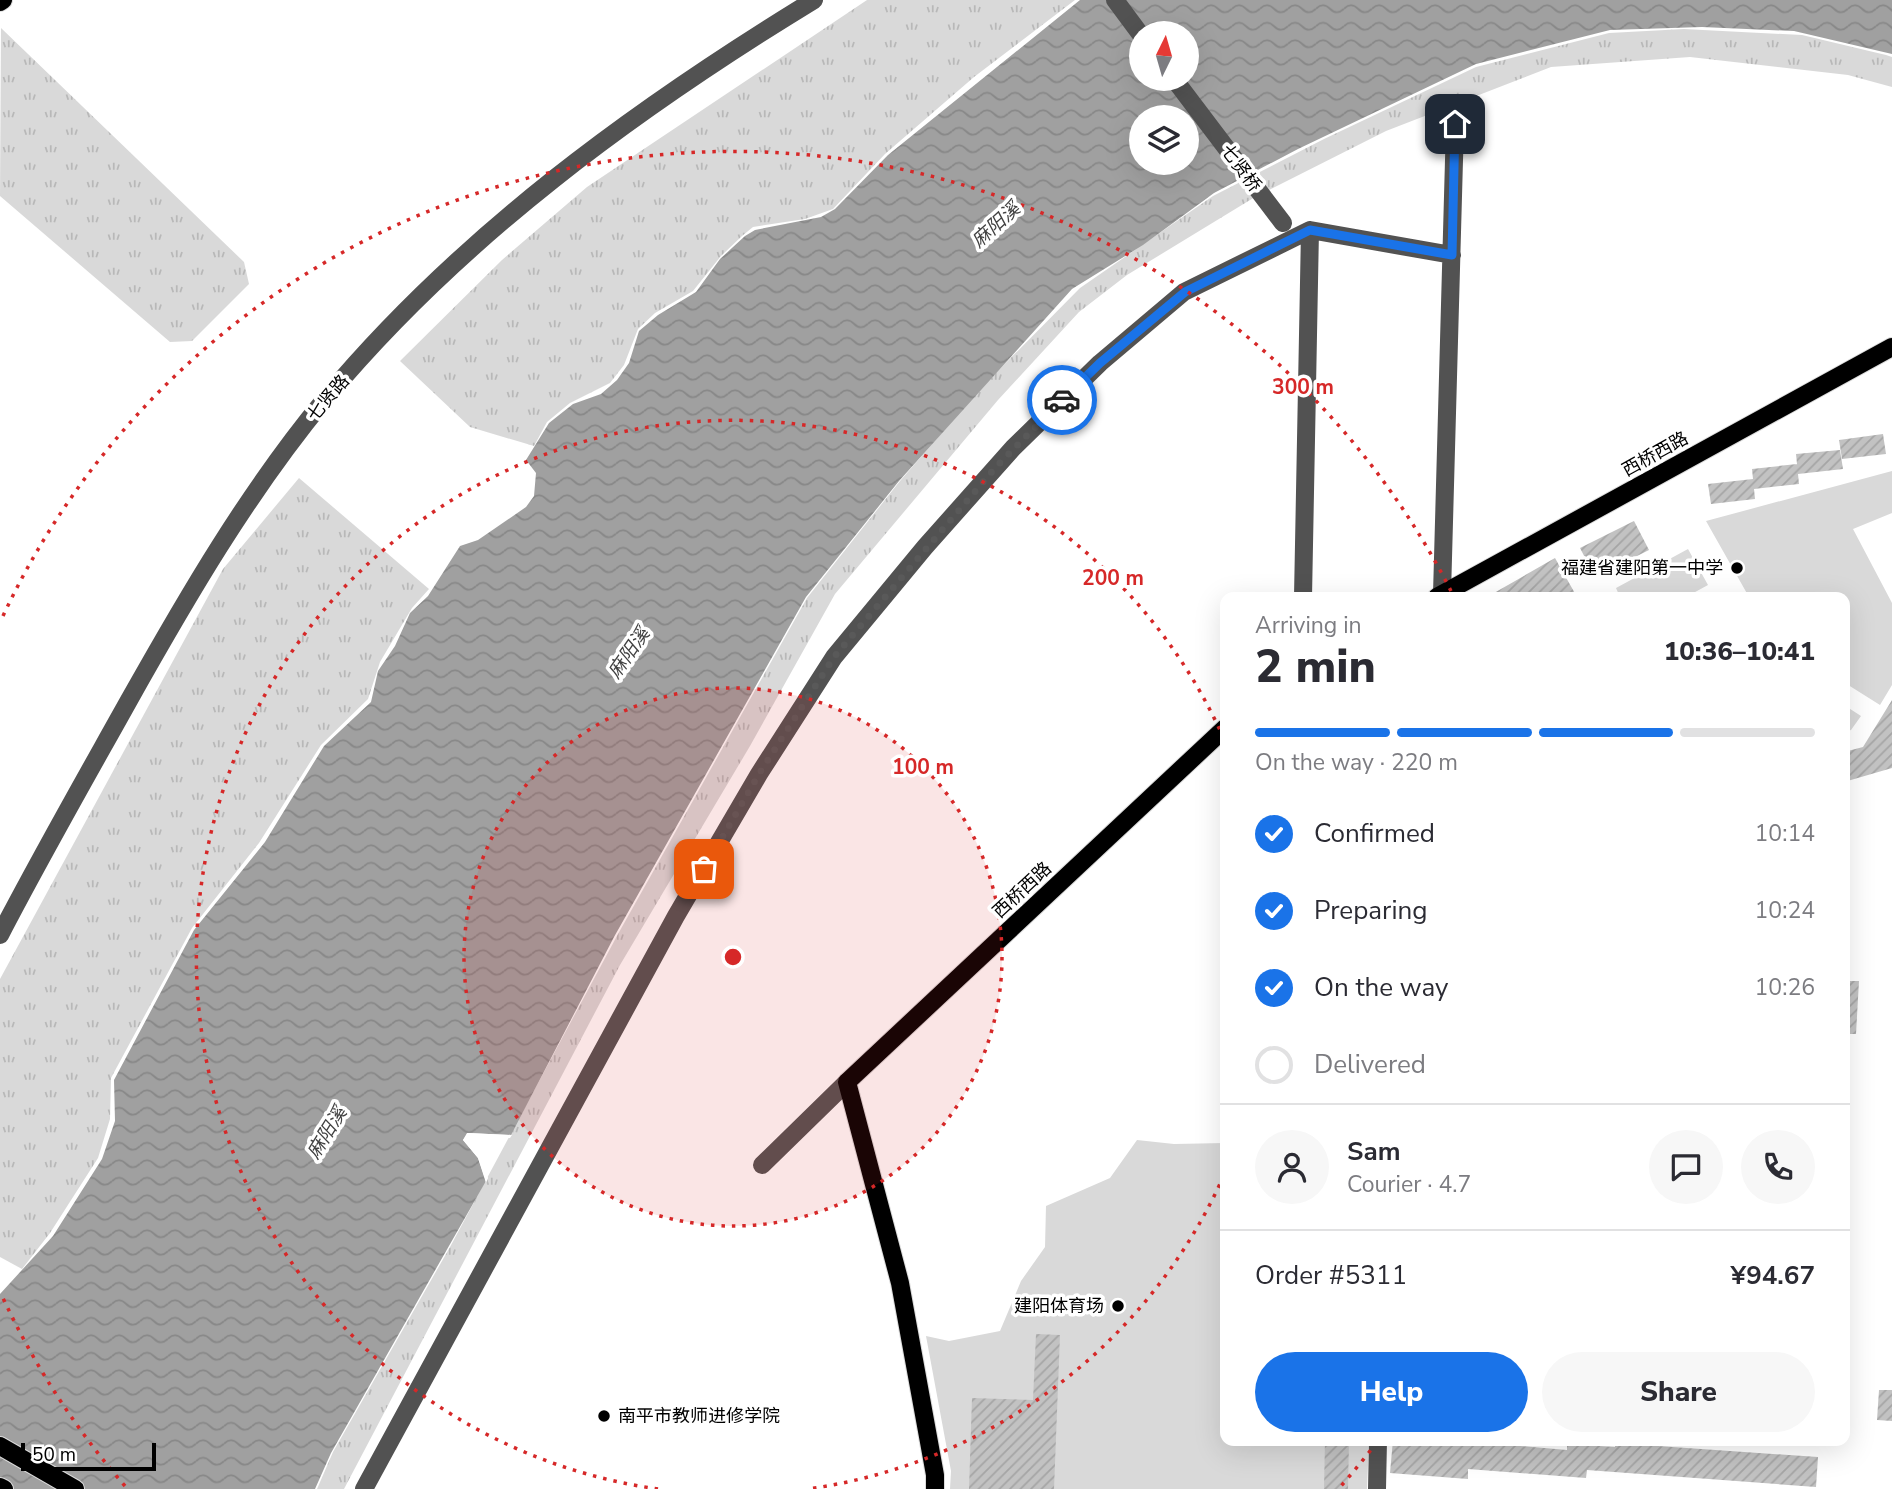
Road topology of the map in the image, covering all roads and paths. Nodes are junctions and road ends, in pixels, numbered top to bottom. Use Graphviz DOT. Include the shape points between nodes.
graph roads {
  1 [pos="814,0"];
  2 [pos="1115,0"];
  3 [pos="1131,21"];
  4 [pos="1183,91"];
  5 [pos="1455,124"];
  6 [pos="1283,223"];
  7 [pos="1310,230"];
  8 [pos="1452,255"];
  9 [pos="1892,347"];
  10 [pos="1303,592"];
  11 [pos="1440,592"];
  12 [pos="1447,592"];
  13 [pos="1220,733"];
  14 [pos="0,935"];
  15 [pos="847,1082"];
  16 [pos="762,1165"];
  17 [pos="0,1446"];
  18 [pos="1378,1446"];
  19 [pos="75,1489"];
  20 [pos="364,1489"];
  21 [pos="934,1489"];
  22 [pos="1377,1489"];
  1 -- 14 [label="street, 七贤路" via="559,173 421,298 325,399 249,501 181,609"];
  2 -- 3 [label="street"];
  4 -- 6 [label="street, 七贤桥"];
  5 -- 8 [label="street"];
  7 -- 8 [label="street"];
  7 -- 10 [label="street"];
  7 -- 20 [label="street" via="1185,292 1100,363 1004,458 834,657 676,916"];
  8 -- 11 [label="street"];
  9 -- 12 [label="main road, 西桥西路"];
  13 -- 15 [label="main road, 西桥西路"];
  15 -- 16 [label="street"];
  15 -- 21 [label="main road" via="900,1283"];
  17 -- 19 [label="main road"];
  18 -- 22 [label="street"];
}
